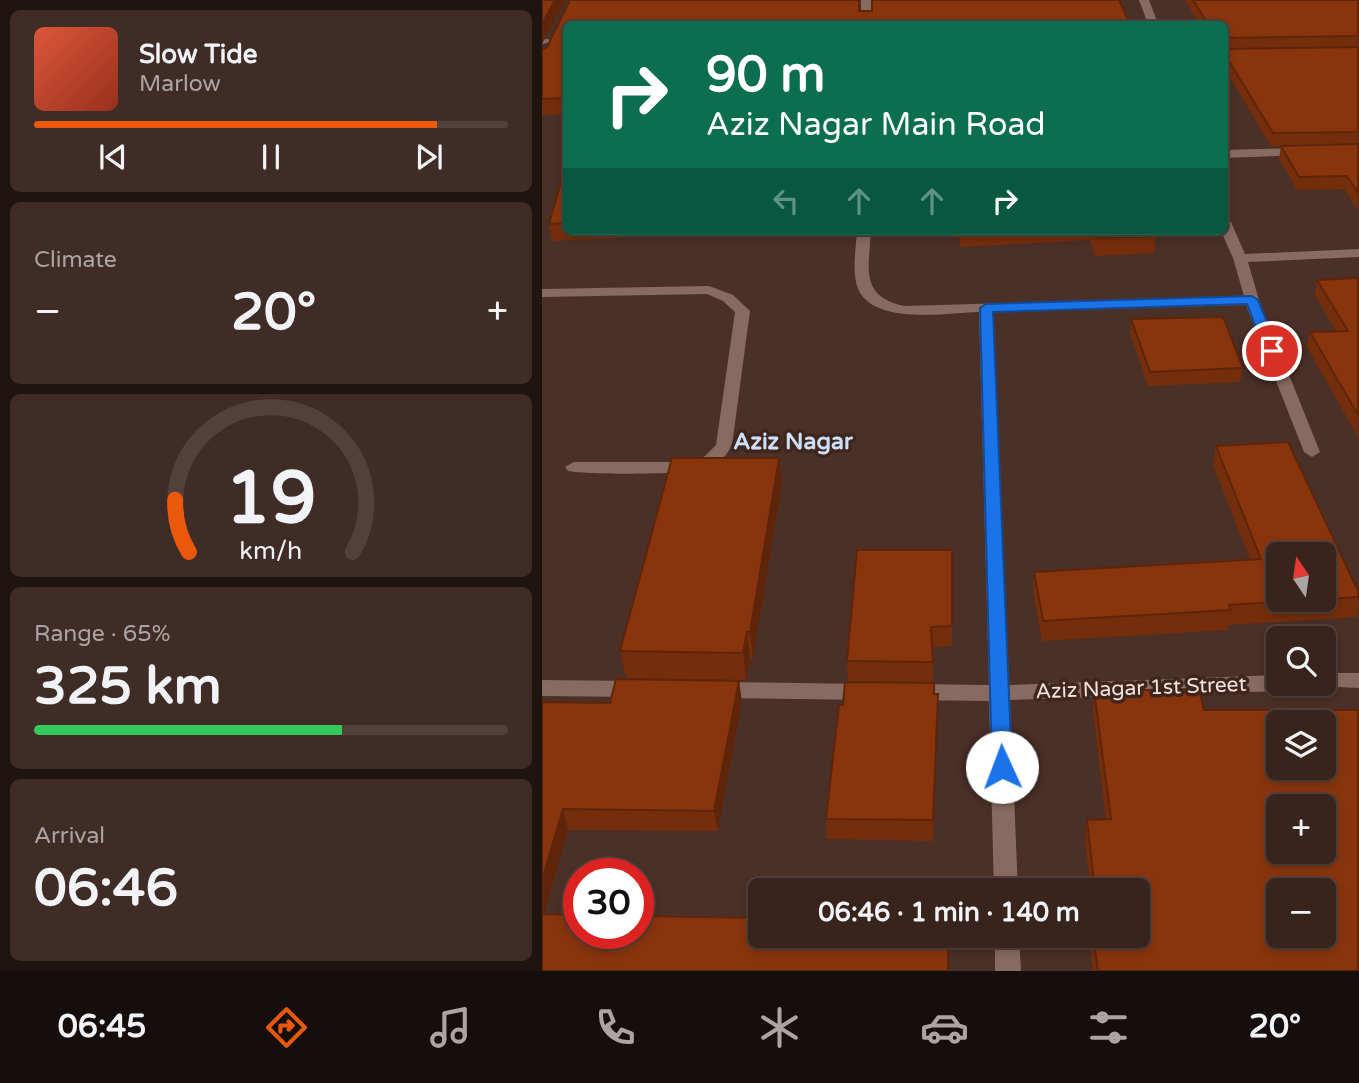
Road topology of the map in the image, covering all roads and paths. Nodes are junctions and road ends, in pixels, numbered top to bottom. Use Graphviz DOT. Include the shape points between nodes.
graph roads {
  1 [pos="866,0"];
  2 [pos="1144,0"];
  3 [pos="866,21"];
  4 [pos="1152,21"];
  5 [pos="1318,152"];
  6 [pos="1228,154"];
  7 [pos="1228,231"];
  8 [pos="864,235"];
  9 [pos="1359,253"];
  10 [pos="1240,258"];
  11 [pos="542,293"];
  12 [pos="1252,300"];
  13 [pos="986,308"];
  14 [pos="1312,452"];
  15 [pos="574,467"];
  16 [pos="1359,680"];
  17 [pos="1336,681"];
  18 [pos="1266,683"];
  19 [pos="542,688"];
  20 [pos="653,689"];
  21 [pos="694,690"];
  22 [pos="999,693"];
  23 [pos="1006,878"];
  24 [pos="1007,948"];
  25 [pos="1008,971"];
  1 -- 3 [label="street"];
  2 -- 4 [label="street"];
  5 -- 6 [label="street"];
  7 -- 10 [label="street"];
  8 -- 13 [label="street" via="863,285 873,302 904,310"];
  9 -- 10 [label="street"];
  10 -- 12 [label="street"];
  11 -- 15 [label="street" via="709,290 728,298 743,312 724,445 718,456 693,467"];
  12 -- 13 [label="street"];
  12 -- 14 [label="street"];
  13 -- 22 [label="street"];
  16 -- 17 [label="street"];
  18 -- 22 [label="street, Aziz Nagar 1st Street"];
  19 -- 20 [label="street"];
  21 -- 22 [label="street, Aziz Nagar 1st Street"];
  22 -- 23 [label="street"];
  24 -- 25 [label="street"];
}
